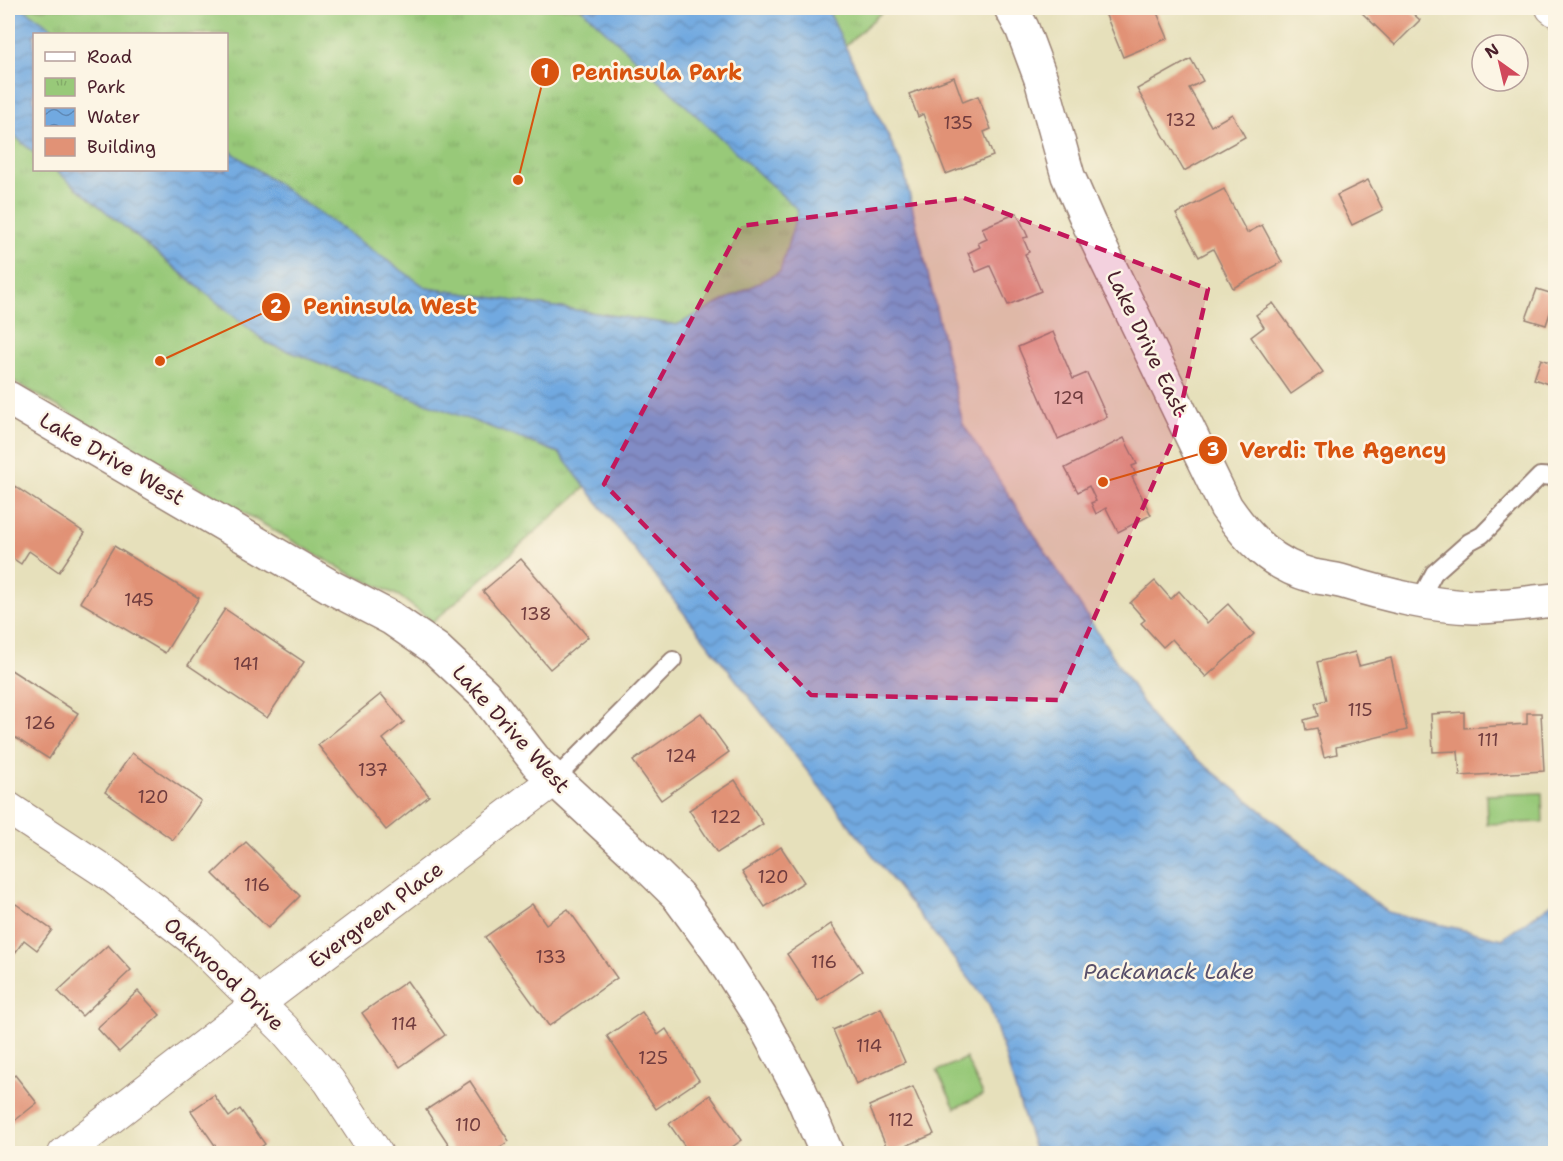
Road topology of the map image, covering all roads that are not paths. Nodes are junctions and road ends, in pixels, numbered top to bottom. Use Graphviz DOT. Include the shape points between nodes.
graph roads {
  1 [pos="1011,8"];
  2 [pos="1552,8"];
  3 [pos="1556,11"];
  4 [pos="8,398"];
  5 [pos="1556,477"];
  6 [pos="1556,600"];
  7 [pos="1419,601"];
  8 [pos="674,660"];
  9 [pos="554,780"];
  10 [pos="8,808"];
  11 [pos="259,1003"];
  12 [pos="64,1154"];
  13 [pos="377,1154"];
  14 [pos="827,1154"];
  1 -- 7 [label="street, Lake Drive East" via="1041,79 1068,176 1231,515 1264,552 1288,567"];
  2 -- 3 [label="street"];
  4 -- 9 [label="street, Lake Drive West" via="391,618 436,649 484,694"];
  5 -- 7 [label="lane" via="1540,476 1482,535 1468,542 1434,573"];
  6 -- 7 [label="street, Lake Drive East" via="1476,607"];
  8 -- 9 [label="lane, Evergreen Place"];
  9 -- 11 [label="street, Evergreen Place"];
  9 -- 14 [label="street, Lake Drive West" via="677,896 718,951 800,1091"];
  10 -- 11 [label="street, Oakwood Drive" via="110,875 196,942"];
  11 -- 12 [label="street, Evergreen Place"];
  11 -- 13 [label="street, Oakwood Drive" via="329,1081"];
}
